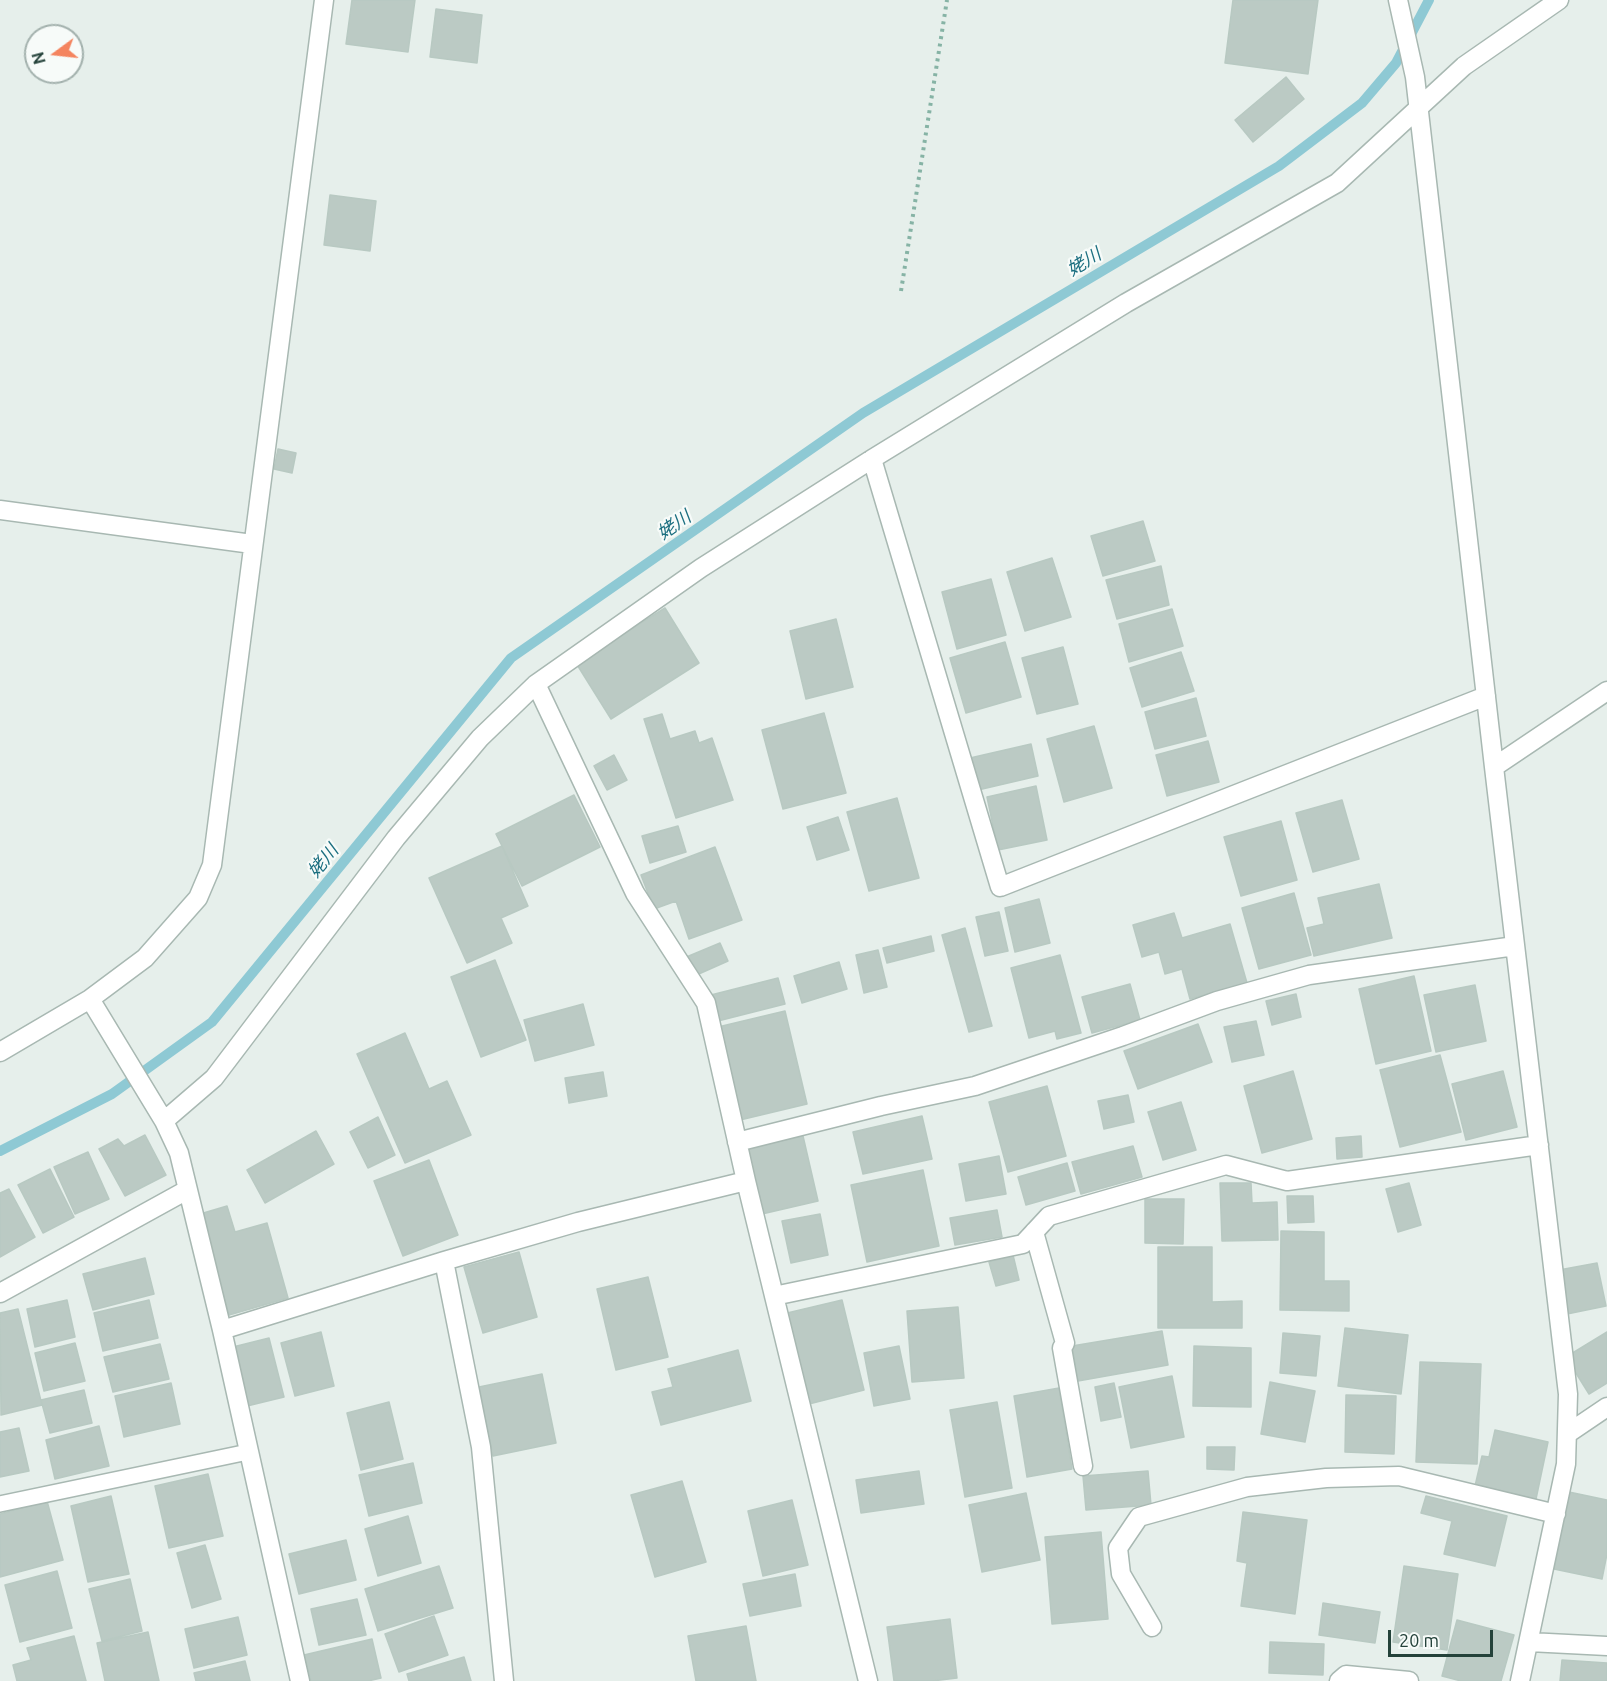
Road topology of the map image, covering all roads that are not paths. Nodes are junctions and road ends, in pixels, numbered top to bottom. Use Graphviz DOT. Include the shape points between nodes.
graph roads {
  1 [pos="324,0"];
  2 [pos="1398,0"];
  3 [pos="1559,0"];
  4 [pos="1418,106"];
  5 [pos="872,459"];
  6 [pos="0,510"];
  7 [pos="252,544"];
  8 [pos="537,684"];
  9 [pos="1607,691"];
  10 [pos="1486,696"];
  11 [pos="1494,767"];
  12 [pos="1515,946"];
  13 [pos="90,999"];
  14 [pos="0,1052"];
  15 [pos="160,1114"];
  16 [pos="737,1142"];
  17 [pos="1539,1145"];
  18 [pos="746,1181"];
  19 [pos="187,1190"];
  20 [pos="1034,1232"];
  21 [pos="444,1261"];
  22 [pos="0,1293"];
  23 [pos="774,1296"];
  24 [pos="222,1330"];
  25 [pos="1607,1407"];
  26 [pos="1567,1434"];
  27 [pos="248,1452"];
  28 [pos="1083,1466"];
  29 [pos="0,1504"];
  30 [pos="1556,1514"];
  31 [pos="1152,1627"];
  32 [pos="1529,1641"];
  33 [pos="1607,1646"];
  34 [pos="300,1681"];
  35 [pos="504,1681"];
  36 [pos="868,1681"];
  37 [pos="1339,1681"];
  38 [pos="1409,1681"];
  39 [pos="1520,1681"];
  1 -- 7 [label="street"];
  2 -- 4 [label="street"];
  3 -- 4 [label="street" via="1464,66"];
  4 -- 5 [label="street" via="1337,183 1126,303"];
  4 -- 10 [label="street"];
  5 -- 8 [label="street" via="701,568"];
  5 -- 10 [label="street" via="1000,888"];
  6 -- 7 [label="street"];
  7 -- 13 [label="street" via="212,865 198,898 145,958"];
  8 -- 15 [label="street" via="480,738 396,838 214,1078"];
  8 -- 16 [label="street" via="635,894 706,1003"];
  9 -- 11 [label="street"];
  10 -- 11 [label="street"];
  11 -- 12 [label="street"];
  12 -- 16 [label="street" via="1309,975 1217,1001 975,1086"];
  12 -- 17 [label="street"];
  13 -- 14 [label="street"];
  13 -- 15 [label="street"];
  15 -- 19 [label="street" via="179,1153"];
  16 -- 18 [label="street"];
  17 -- 20 [label="street" via="1287,1181 1226,1165 1049,1216"];
  17 -- 26 [label="street" via="1568,1394"];
  18 -- 21 [label="street" via="578,1222"];
  18 -- 23 [label="street"];
  19 -- 22 [label="street"];
  19 -- 24 [label="street"];
  20 -- 23 [label="street" via="1023,1244"];
  20 -- 28 [label="street" via="1065,1343 1062,1348"];
  21 -- 24 [label="street"];
  21 -- 35 [label="street" via="481,1447"];
  23 -- 36 [label="street"];
  24 -- 27 [label="street"];
  25 -- 26 [label="street"];
  26 -- 30 [label="street" via="1566,1464"];
  27 -- 29 [label="lane"];
  27 -- 34 [label="street"];
  30 -- 31 [label="street" via="1399,1476 1326,1478 1247,1487 1139,1517 1118,1548 1121,1574"];
  30 -- 32 [label="street"];
  32 -- 33 [label="street"];
  32 -- 39 [label="street"];
  37 -- 38 [label="street" via="1346,1676"];
}
